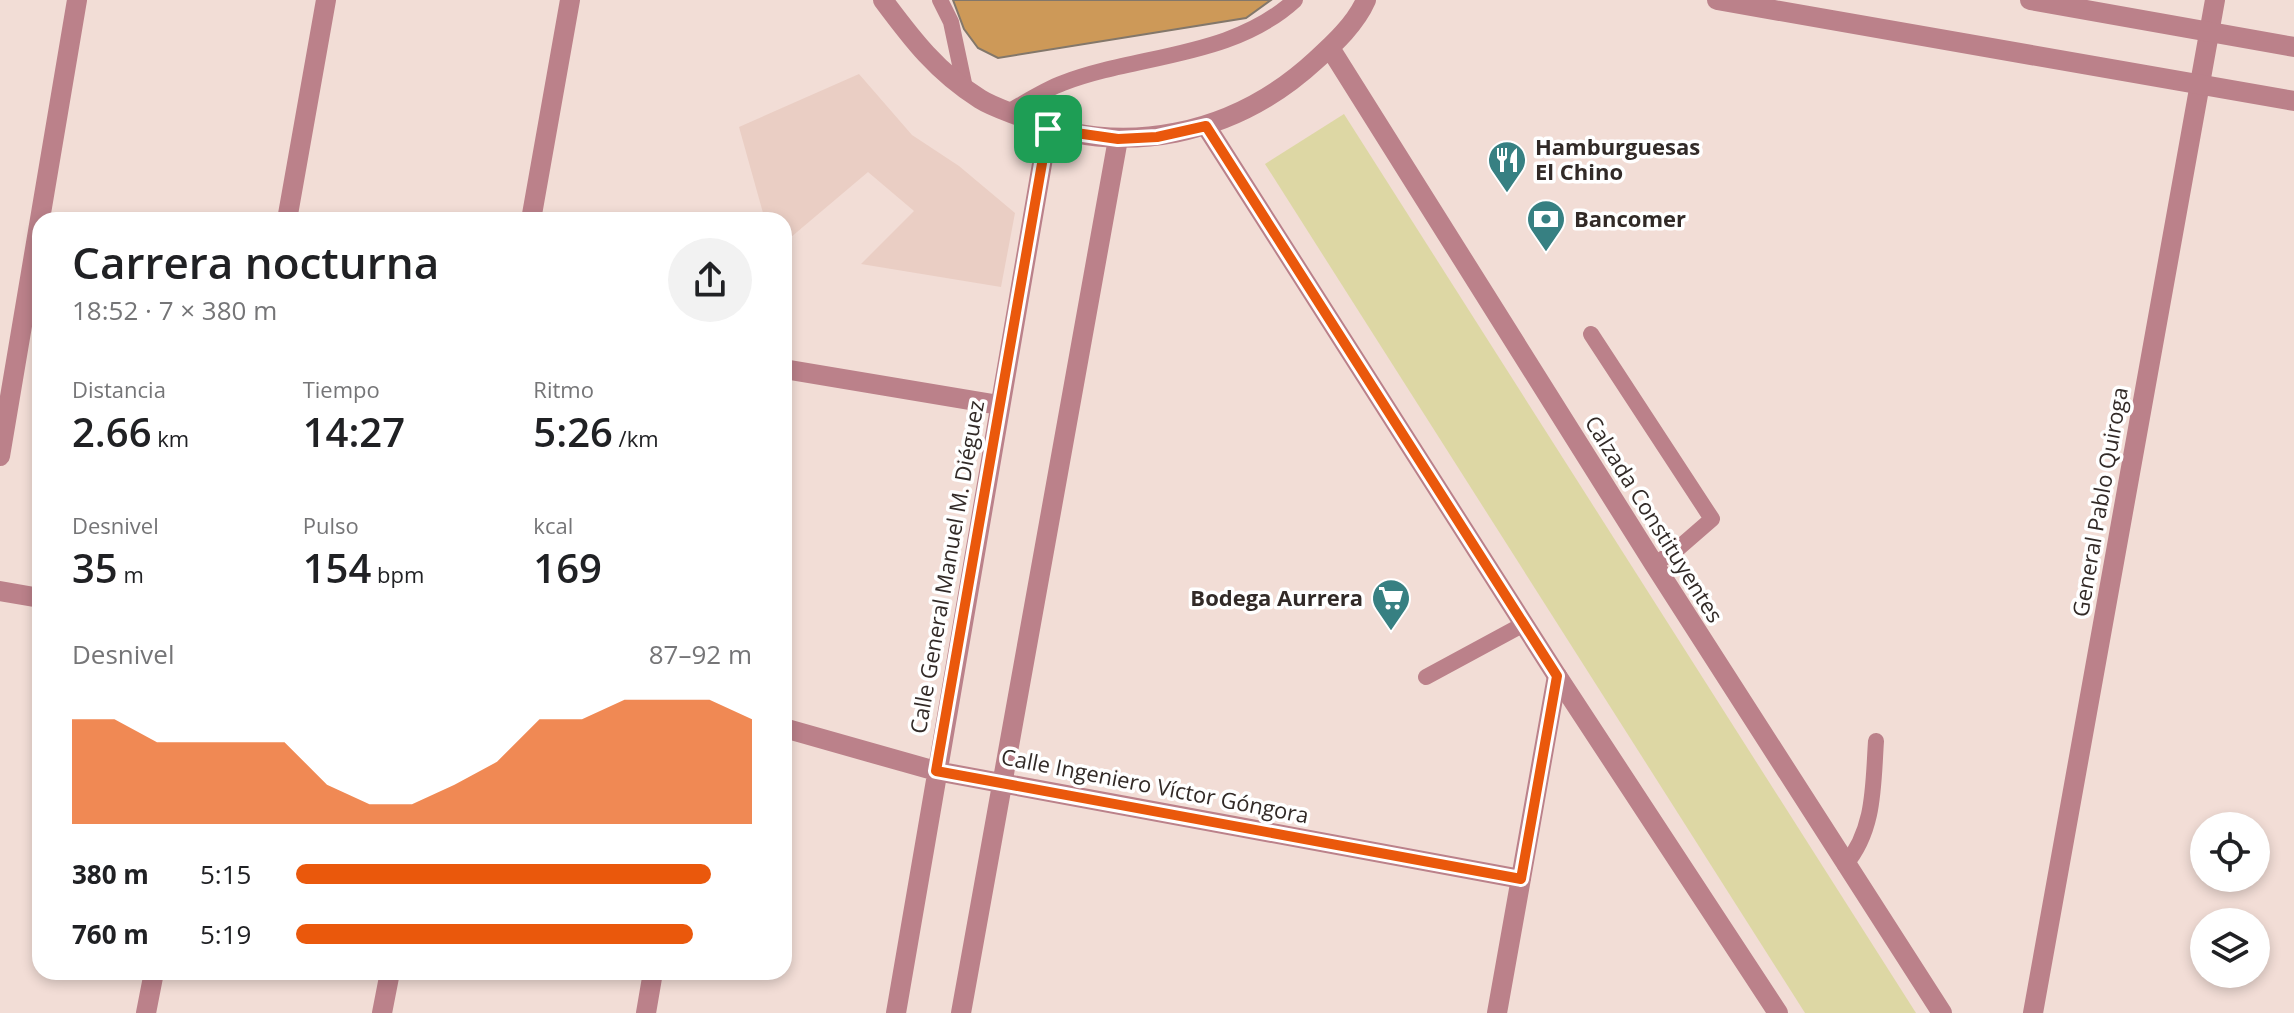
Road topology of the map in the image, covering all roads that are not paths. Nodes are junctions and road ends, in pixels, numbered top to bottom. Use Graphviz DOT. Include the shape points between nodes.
graph roads {
  1 [pos="77,0"];
  2 [pos="326,0"];
  3 [pos="570,0"];
  4 [pos="883,0"];
  5 [pos="940,0"];
  6 [pos="1295,0"];
  7 [pos="1366,0"];
  8 [pos="1717,0"];
  9 [pos="2030,0"];
  10 [pos="2215,0"];
  11 [pos="2209,32"];
  12 [pos="2294,47"];
  13 [pos="1330,48"];
  14 [pos="2200,85"];
  15 [pos="965,88"];
  16 [pos="2294,101"];
  17 [pos="1008,112"];
  18 [pos="1206,126"];
  19 [pos="1048,129"];
  20 [pos="1118,139"];
  21 [pos="41,212"];
  22 [pos="288,212"];
  23 [pos="532,212"];
  24 [pos="32,266"];
  25 [pos="1591,334"];
  26 [pos="792,370"];
  27 [pos="999,405"];
  28 [pos="0,456"];
  29 [pos="1654,564"];
  30 [pos="0,591"];
  31 [pos="32,597"];
  32 [pos="1524,624"];
  33 [pos="1557,676"];
  34 [pos="1426,677"];
  35 [pos="792,730"];
  36 [pos="1876,741"];
  37 [pos="936,771"];
  38 [pos="1002,782"];
  39 [pos="1845,865"];
  40 [pos="1521,879"];
  41 [pos="152,980"];
  42 [pos="388,980"];
  43 [pos="652,980"];
  44 [pos="146,1013"];
  45 [pos="382,1013"];
  46 [pos="646,1013"];
  47 [pos="896,1013"];
  48 [pos="961,1013"];
  49 [pos="1497,1013"];
  50 [pos="1778,1013"];
  51 [pos="1942,1013"];
  52 [pos="2033,1013"];
  1 -- 21 [label="street"];
  2 -- 22 [label="street"];
  3 -- 23 [label="street"];
  4 -- 15 [label="street" via="924,55"];
  5 -- 15 [label="lane" via="951,22"];
  6 -- 17 [label="lane" via="1240,36 1063,83"];
  7 -- 13 [label="street"];
  8 -- 14 [label="street"];
  9 -- 11 [label="street"];
  10 -- 11 [label="street, General Pablo Quiroga"];
  11 -- 12 [label="street"];
  11 -- 14 [label="street, General Pablo Quiroga"];
  13 -- 18 [label="street" via="1263,101"];
  13 -- 29 [label="street, Calzada Constituyentes"];
  14 -- 16 [label="street"];
  14 -- 52 [label="street, General Pablo Quiroga"];
  15 -- 17 [label="street"];
  17 -- 19 [label="street"];
  18 -- 20 [label="street"];
  18 -- 32 [label="street"];
  19 -- 20 [label="street"];
  19 -- 27 [label="street, Calle General Manuel M. Diéguez"];
  20 -- 38 [label="street"];
  24 -- 28 [label="street"];
  25 -- 29 [label="lane" via="1712,519"];
  26 -- 27 [label="street"];
  27 -- 37 [label="street, Calle General Manuel M. Diéguez"];
  29 -- 39 [label="street, Calzada Constituyentes"];
  30 -- 31 [label="street"];
  32 -- 33 [label="street"];
  32 -- 34 [label="lane"];
  33 -- 40 [label="street"];
  33 -- 50 [label="street"];
  35 -- 37 [label="street, Calle Ingeniero Víctor Góngora"];
  36 -- 39 [label="lane" via="1871,810 1859,849"];
  37 -- 38 [label="street, Calle Ingeniero Víctor Góngora"];
  37 -- 47 [label="street, Calle General Manuel M. Diéguez"];
  38 -- 40 [label="street, Calle Ingeniero Víctor Góngora"];
  38 -- 48 [label="street"];
  39 -- 51 [label="street, Calzada Constituyentes"];
  40 -- 49 [label="street"];
  41 -- 44 [label="street"];
  42 -- 45 [label="street"];
  43 -- 46 [label="street"];
}
